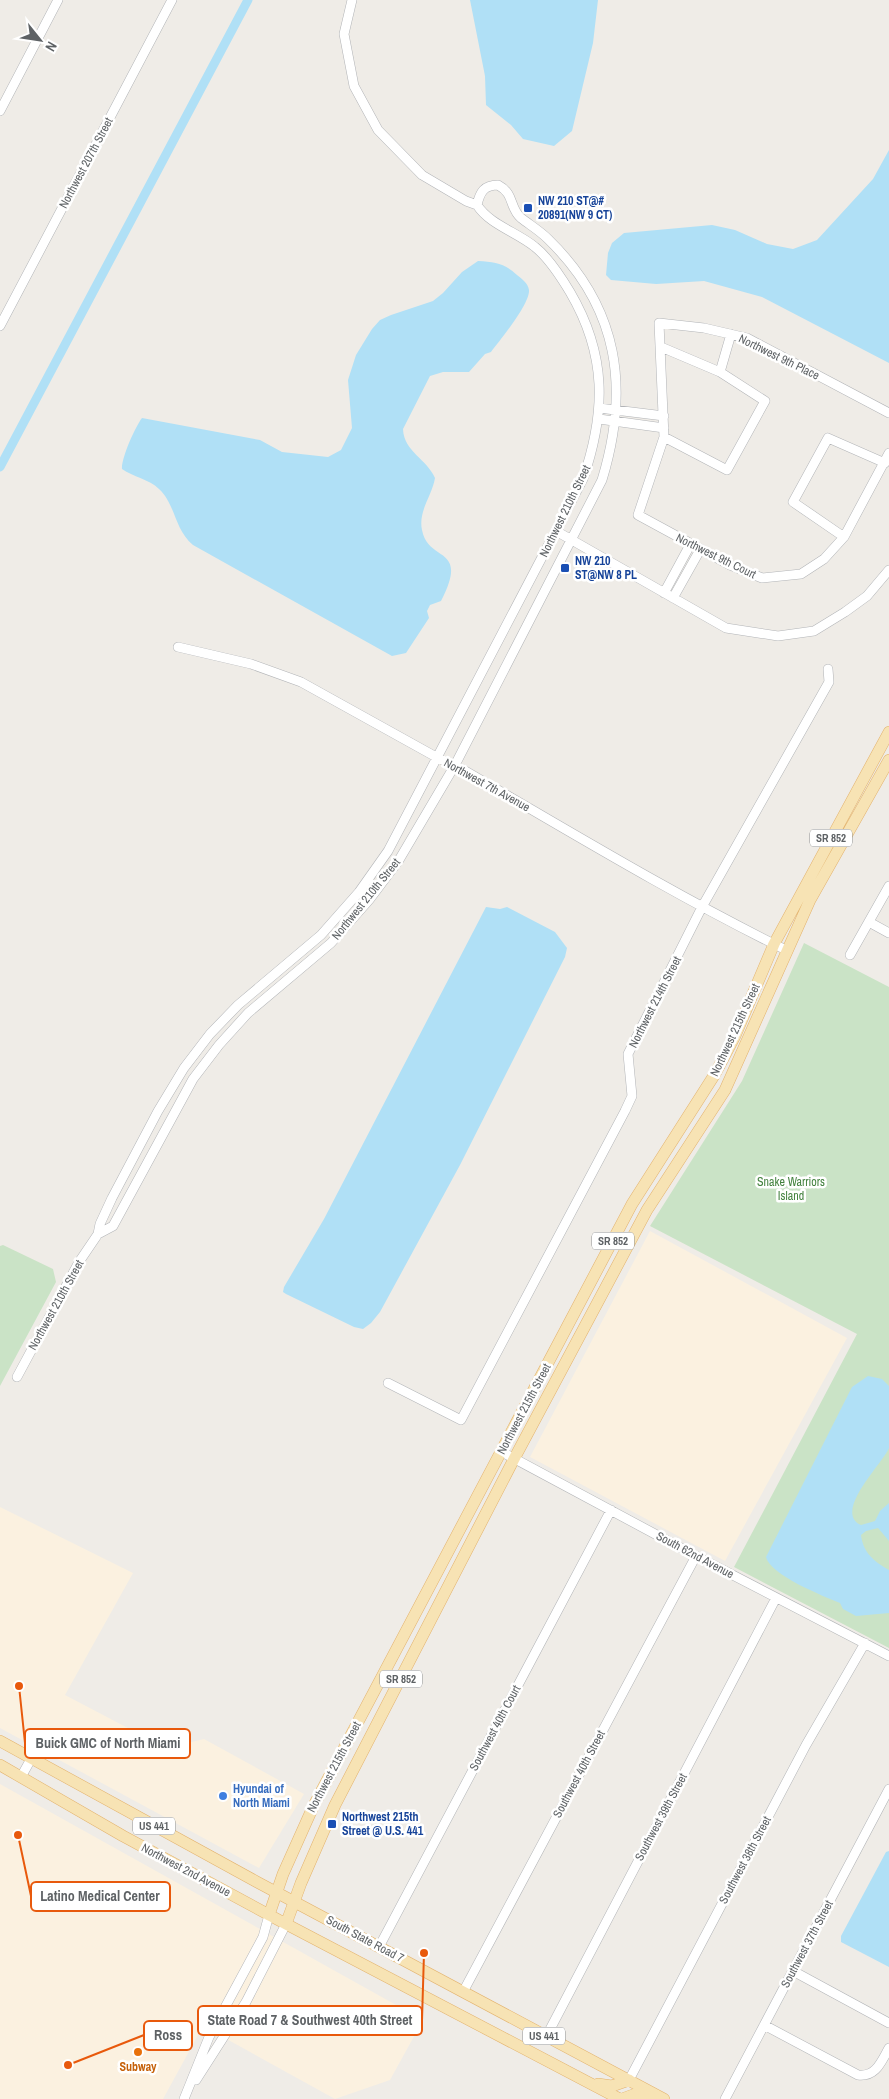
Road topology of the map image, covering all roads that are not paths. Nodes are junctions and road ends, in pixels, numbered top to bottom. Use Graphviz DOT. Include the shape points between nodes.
graph roads {
  1 [pos="58,0"];
  2 [pos="172,0"];
  3 [pos="352,0"];
  4 [pos="0,111"];
  5 [pos="477,205"];
  6 [pos="0,326"];
  7 [pos="732,334"];
  8 [pos="661,347"];
  9 [pos="720,372"];
  10 [pos="599,408"];
  11 [pos="616,409"];
  12 [pos="889,413"];
  13 [pos="664,416"];
  14 [pos="599,419"];
  15 [pos="616,421"];
  16 [pos="664,432"];
  17 [pos="889,453"];
  18 [pos="885,464"];
  19 [pos="556,531"];
  20 [pos="844,536"];
  21 [pos="570,539"];
  22 [pos="690,545"];
  23 [pos="700,550"];
  24 [pos="889,570"];
  25 [pos="664,593"];
  26 [pos="673,598"];
  27 [pos="178,647"];
  28 [pos="828,669"];
  29 [pos="889,732"];
  30 [pos="438,758"];
  31 [pos="889,760"];
  32 [pos="455,765"];
  33 [pos="889,886"];
  34 [pos="702,906"];
  35 [pos="869,922"];
  36 [pos="889,933"];
  37 [pos="774,944"];
  38 [pos="786,950"];
  39 [pos="850,955"];
  40 [pos="98,1234"];
  41 [pos="17,1378"];
  42 [pos="388,1383"];
  43 [pos="502,1452"];
  44 [pos="514,1459"];
  45 [pos="611,1510"];
  46 [pos="696,1556"];
  47 [pos="776,1598"];
  48 [pos="865,1643"];
  49 [pos="889,1656"];
  50 [pos="367,1705"];
  51 [pos="383,1714"];
  52 [pos="0,1741"];
  53 [pos="31,1759"];
  54 [pos="0,1765"];
  55 [pos="21,1777"];
  56 [pos="889,1789"];
  57 [pos="277,1892"];
  58 [pos="294,1902"];
  59 [pos="269,1915"];
  60 [pos="286,1924"];
  61 [pos="379,1947"];
  62 [pos="793,1971"];
  63 [pos="463,1992"];
  64 [pos="889,2023"];
  65 [pos="764,2025"];
  66 [pos="546,2037"];
  67 [pos="889,2048"];
  68 [pos="628,2080"];
  69 [pos="589,2083"];
  70 [pos="663,2098"];
  71 [pos="184,2099"];
  72 [pos="621,2099"];
  73 [pos="725,2099"];
  1 -- 4 [label="street"];
  2 -- 6 [label="street, Northwest 207th Street"];
  3 -- 5 [label="street" via="344,34 354,86 378,130 422,175"];
  5 -- 10 [label="street, Northwest 210th Street" via="493,221 537,248 574,298 594,347 599,370"];
  5 -- 11 [label="street, Northwest 210th Street" via="485,188 498,185 505,189 518,216 547,237 583,282 602,316 610,340 617,372"];
  7 -- 8 [label="street, Northwest 9th Place" via="659,323"];
  7 -- 9 [label="street"];
  7 -- 12 [label="street, Northwest 9th Place" via="747,338"];
  8 -- 9 [label="street"];
  8 -- 13 [label="street"];
  9 -- 16 [label="street" via="765,401 727,470"];
  10 -- 11 [label="street"];
  10 -- 14 [label="street, Northwest 210th Street"];
  11 -- 13 [label="street"];
  11 -- 15 [label="street, Northwest 210th Street"];
  13 -- 16 [label="street"];
  14 -- 15 [label="street"];
  14 -- 19 [label="street, Northwest 210th Street" via="595,444 583,479"];
  15 -- 16 [label="street"];
  15 -- 21 [label="street, Northwest 210th Street" via="602,480"];
  16 -- 22 [label="street, Northwest 9th Court" via="638,515"];
  17 -- 18 [label="street, Northwest 9th Court"];
  18 -- 20 [label="street, Northwest 9th Court"];
  18 -- 20 [label="street" via="828,438 793,502"];
  19 -- 21 [label="street"];
  19 -- 30 [label="street, Northwest 210th Street"];
  20 -- 23 [label="street, Northwest 9th Court" via="824,559 801,574 762,578"];
  21 -- 25 [label="street"];
  21 -- 32 [label="street, Northwest 210th Street"];
  22 -- 23 [label="street, Northwest 9th Court"];
  22 -- 25 [label="street"];
  23 -- 26 [label="street"];
  24 -- 26 [label="street" via="867,596 814,631 778,636 726,628"];
  25 -- 26 [label="street"];
  27 -- 30 [label="street, Northwest 7th Avenue" via="252,664 301,682"];
  28 -- 34 [label="street, Northwest 214th Street" via="829,682"];
  29 -- 37 [label="main road, Northwest 215th Street / SR 852"];
  30 -- 32 [label="street, Northwest 7th Avenue"];
  30 -- 40 [label="street, Northwest 210th Street" via="388,851 359,892 321,935 238,1005 184,1068 112,1198"];
  31 -- 38 [label="main road, Northwest 215th Street / SR 852" via="810,900"];
  32 -- 34 [label="street, Northwest 7th Avenue"];
  32 -- 40 [label="street, Northwest 210th Street" via="399,860 369,900 331,943 248,1013 219,1045 193,1080 113,1226"];
  33 -- 35 [label="street"];
  34 -- 37 [label="street, Northwest 7th Avenue"];
  34 -- 42 [label="street, Northwest 214th Street" via="628,1054 632,1096 460,1420"];
  35 -- 36 [label="street"];
  35 -- 39 [label="street"];
  37 -- 38 [label="street, Northwest 7th Avenue"];
  37 -- 43 [label="main road, Northwest 215th Street / SR 852" via="735,1036 715,1074 632,1204"];
  38 -- 44 [label="main road, Northwest 215th Street / SR 852" via="725,1090 647,1210"];
  40 -- 41 [label="street, Northwest 210th Street" via="79,1262"];
  43 -- 44 [label="street, South 62nd Avenue"];
  43 -- 50 [label="main road, Northwest 215th Street / SR 852"];
  44 -- 45 [label="street, South 62nd Avenue"];
  44 -- 51 [label="main road, Northwest 215th Street / SR 852"];
  45 -- 46 [label="street, South 62nd Avenue"];
  45 -- 61 [label="street, Southwest 40th Court"];
  46 -- 47 [label="street, South 62nd Avenue"];
  46 -- 63 [label="street, Southwest 40th Street"];
  47 -- 48 [label="street, South 62nd Avenue"];
  47 -- 66 [label="street, Southwest 39th Street"];
  48 -- 49 [label="street, South 62nd Avenue"];
  48 -- 68 [label="street, Southwest 38th Street" via="806,1745"];
  50 -- 51 [label="main road"];
  50 -- 57 [label="main road, Northwest 215th Street / SR 852" via="306,1822"];
  51 -- 58 [label="main road, Northwest 215th Street / SR 852" via="335,1806"];
  52 -- 53 [label="main road, Northwest 2nd Avenue / US 441"];
  53 -- 55 [label="street"];
  53 -- 57 [label="main road, Northwest 2nd Avenue / US 441"];
  54 -- 55 [label="main road, Northwest 2nd Avenue / US 441"];
  55 -- 59 [label="main road, Northwest 2nd Avenue / US 441"];
  56 -- 62 [label="street, Southwest 37th Street"];
  57 -- 58 [label="main road, South State Road 7 / US 441"];
  57 -- 59 [label="main road, Northwest 215th Street / SR 852"];
  58 -- 60 [label="main road, Northwest 215th Street / SR 852"];
  58 -- 61 [label="main road, South State Road 7 / US 441"];
  59 -- 60 [label="main road, South State Road 7 / US 441"];
  59 -- 71 [label="street, Northwest 215th Street" via="263,1938 208,2037"];
  60 -- 69 [label="main road, South State Road 7 / US 441"];
  60 -- 71 [label="street, Northwest 215th Street" via="246,2002"];
  61 -- 63 [label="main road, South State Road 7 / US 441"];
  62 -- 64 [label="street"];
  62 -- 65 [label="street, Southwest 37th Street"];
  63 -- 66 [label="main road, South State Road 7 / US 441"];
  65 -- 67 [label="street" via="858,2075 867,2076 876,2071"];
  65 -- 73 [label="street, Southwest 37th Street"];
  66 -- 68 [label="main road, South State Road 7 / US 441"];
  68 -- 69 [label="main road" via="612,2086"];
  68 -- 70 [label="main road, South State Road 7 / US 441"];
  69 -- 72 [label="main road, South State Road 7 / US 441"];
  70 -- 72 [label="main road" via="638,2093"];
}
